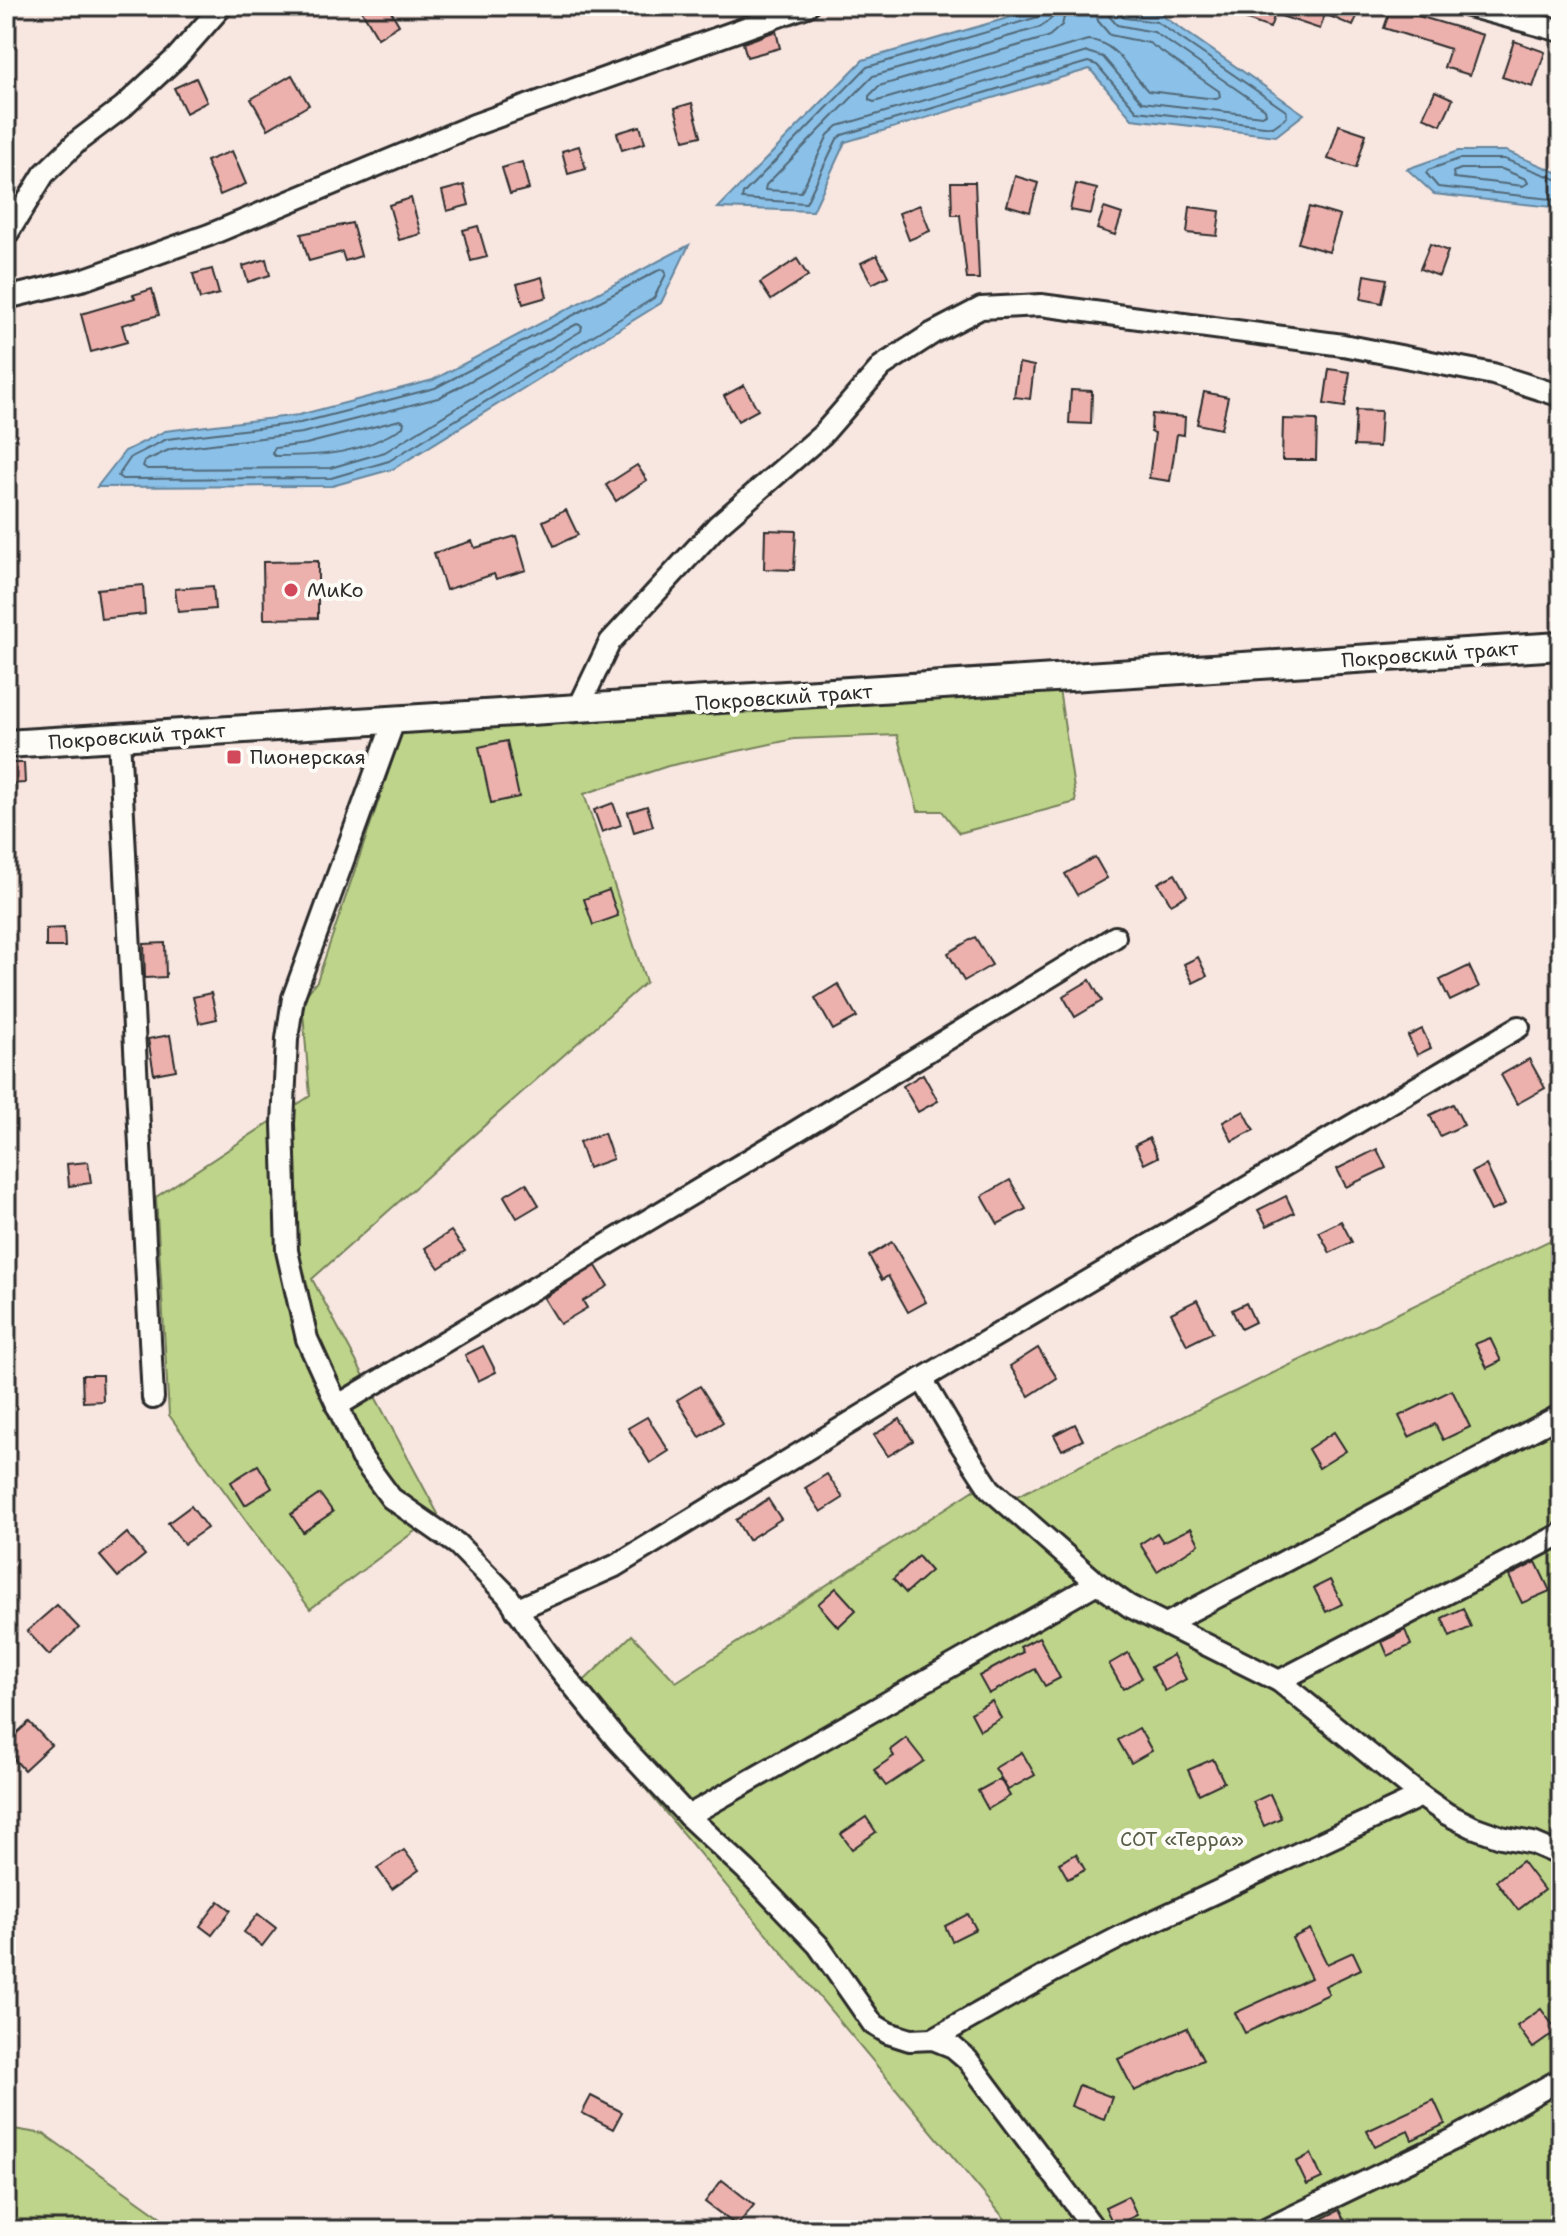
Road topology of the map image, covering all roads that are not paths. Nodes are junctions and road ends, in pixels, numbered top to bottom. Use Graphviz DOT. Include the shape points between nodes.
graph roads {
  1 [pos="222,6"];
  2 [pos="807,6"];
  3 [pos="1468,6"];
  4 [pos="1561,31"];
  5 [pos="6,236"];
  6 [pos="6,298"];
  7 [pos="1561,396"];
  8 [pos="1561,646"];
  9 [pos="578,709"];
  10 [pos="394,721"];
  11 [pos="119,737"];
  12 [pos="6,744"];
  13 [pos="1115,937"];
  14 [pos="1519,1027"];
  15 [pos="922,1379"];
  16 [pos="153,1398"];
  17 [pos="337,1406"];
  18 [pos="1561,1415"];
  19 [pos="1561,1534"];
  20 [pos="1097,1583"];
  21 [pos="516,1610"];
  22 [pos="1166,1624"];
  23 [pos="1279,1681"];
  24 [pos="1421,1796"];
  25 [pos="688,1816"];
  26 [pos="1561,1855"];
  27 [pos="933,2039"];
  28 [pos="1561,2079"];
  29 [pos="1095,2230"];
  30 [pos="1265,2230"];
  1 -- 5 [label="street" via="177,57 44,174"];
  2 -- 6 [label="street" via="474,125 209,235 85,279"];
  3 -- 4 [label="street"];
  7 -- 9 [label="street" via="1493,374 1343,345 1041,305 981,308 882,366 822,435 718,525 610,642"];
  8 -- 9 [label="main road, Покровский тракт"];
  9 -- 10 [label="main road, Покровский тракт"];
  10 -- 11 [label="main road, Покровский тракт"];
  10 -- 17 [label="street" via="293,998 287,1039 287,1251 307,1339"];
  11 -- 12 [label="main road, Покровский тракт"];
  11 -- 16 [label="street"];
  13 -- 17 [label="street"];
  14 -- 15 [label="street"];
  15 -- 20 [label="street" via="990,1489"];
  15 -- 21 [label="street" via="615,1566"];
  17 -- 21 [label="street" via="361,1457 391,1498 457,1544"];
  18 -- 22 [label="street"];
  19 -- 23 [label="street"];
  20 -- 22 [label="street"];
  20 -- 25 [label="street"];
  21 -- 25 [label="street" via="617,1740"];
  22 -- 23 [label="street"];
  23 -- 24 [label="street"];
  24 -- 26 [label="street" via="1473,1827"];
  24 -- 27 [label="street" via="1122,1936"];
  25 -- 27 [label="street" via="818,1945 873,2024 910,2040"];
  27 -- 29 [label="street" via="967,2059"];
  28 -- 30 [label="street" via="1454,2139"];
}
